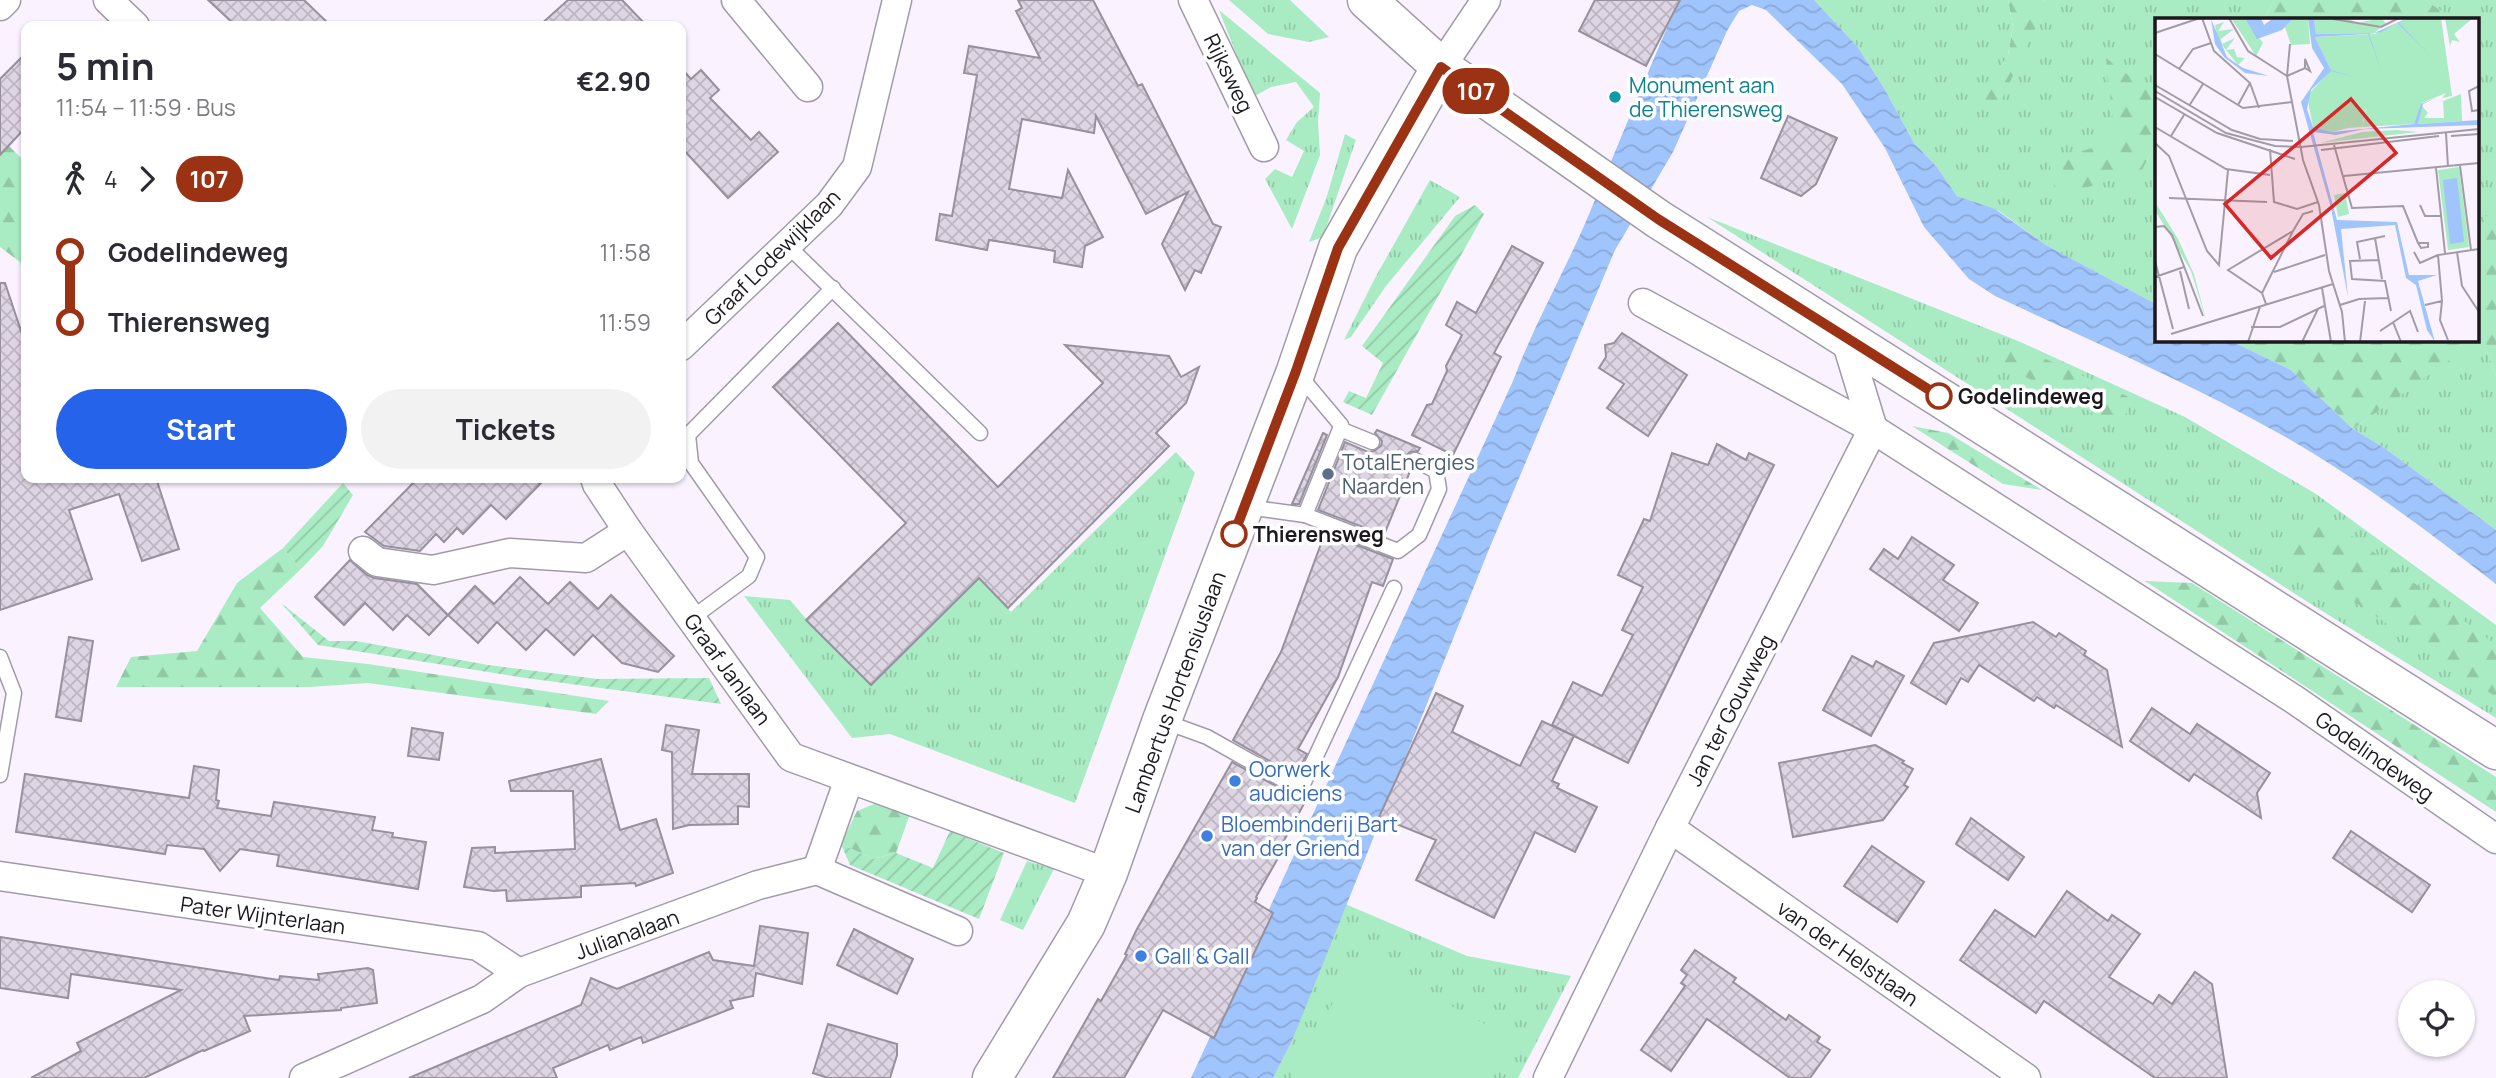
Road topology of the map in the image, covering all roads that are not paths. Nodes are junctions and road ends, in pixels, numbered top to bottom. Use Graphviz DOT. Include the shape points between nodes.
graph roads {
  1 [pos="6,0"];
  2 [pos="108,0"];
  3 [pos="736,0"];
  4 [pos="897,0"];
  5 [pos="1193,0"];
  6 [pos="1367,0"];
  7 [pos="1486,0"];
  8 [pos="0,6"];
  9 [pos="130,21"];
  10 [pos="1441,67"];
  11 [pos="808,87"];
  12 [pos="1264,146"];
  13 [pos="786,244"];
  14 [pos="833,288"];
  15 [pos="1643,303"];
  16 [pos="1845,337"];
  17 [pos="686,341"];
  18 [pos="1296,371"];
  19 [pos="1340,429"];
  20 [pos="1873,429"];
  21 [pos="980,433"];
  22 [pos="1372,442"];
  23 [pos="1415,460"];
  24 [pos="596,483"];
  25 [pos="1244,507"];
  26 [pos="1305,515"];
  27 [pos="628,531"];
  28 [pos="363,551"];
  29 [pos="1394,588"];
  30 [pos="692,618"];
  31 [pos="0,657"];
  32 [pos="1162,720"];
  33 [pos="2496,750"];
  34 [pos="0,775"];
  35 [pos="849,779"];
  36 [pos="1670,828"];
  37 [pos="2496,839"];
  38 [pos="817,870"];
  39 [pos="1108,873"];
  40 [pos="0,876"];
  41 [pos="958,932"];
  42 [pos="519,973"];
  43 [pos="304,1078"];
  44 [pos="992,1078"];
  45 [pos="1548,1078"];
  46 [pos="2026,1078"];
  1 -- 8 [label="street"];
  2 -- 9 [label="street"];
  3 -- 11 [label="street"];
  4 -- 13 [label="street, Graaf Lodewijklaan" via="857,167 829,205"];
  5 -- 12 [label="street, Rijksweg"];
  6 -- 10 [label="main road"];
  7 -- 10 [label="street"];
  10 -- 16 [label="main road" via="1658,219"];
  10 -- 18 [label="main road, Lambertus Hortensiuslaan" via="1338,248"];
  13 -- 14 [label="lane"];
  13 -- 17 [label="street, Graaf Lodewijklaan"];
  14 -- 21 [label="lane"];
  14 -- 30 [label="lane" via="688,435 691,463 757,557 749,576"];
  15 -- 20 [label="street, Godelindeweg"];
  16 -- 20 [label="street"];
  16 -- 33 [label="main road"];
  18 -- 19 [label="lane"];
  18 -- 25 [label="main road, Lambertus Hortensiuslaan"];
  19 -- 22 [label="lane"];
  19 -- 26 [label="lane"];
  20 -- 36 [label="street, Jan ter Gouwweg"];
  20 -- 37 [label="street, Godelindeweg" via="2295,700"];
  23 -- 26 [label="lane" via="1436,471 1439,489 1419,535 1398,551"];
  24 -- 27 [label="street, Graaf Janlaan"];
  25 -- 26 [label="lane"];
  25 -- 32 [label="main road, Lambertus Hortensiuslaan"];
  27 -- 28 [label="street" via="586,558 510,553 433,570 377,562"];
  27 -- 30 [label="street, Graaf Janlaan"];
  29 -- 32 [label="lane" via="1304,782 1296,787 1207,737"];
  30 -- 35 [label="street, Graaf Janlaan" via="791,757"];
  31 -- 34 [label="lane" via="14,693"];
  32 -- 39 [label="main road, Lambertus Hortensiuslaan"];
  35 -- 38 [label="street"];
  35 -- 39 [label="street, Graaf Janlaan"];
  36 -- 45 [label="street, Jan ter Gouwweg"];
  36 -- 46 [label="street, van der Helstlaan"];
  38 -- 41 [label="street"];
  38 -- 42 [label="street, Julianalaan" via="758,885"];
  39 -- 44 [label="main road, Lambertus Hortensiuslaan" via="1086,924"];
  40 -- 42 [label="street, Pater Wijnterlaan" via="478,946"];
  42 -- 43 [label="street, Julianalaan" via="482,999"];
}
